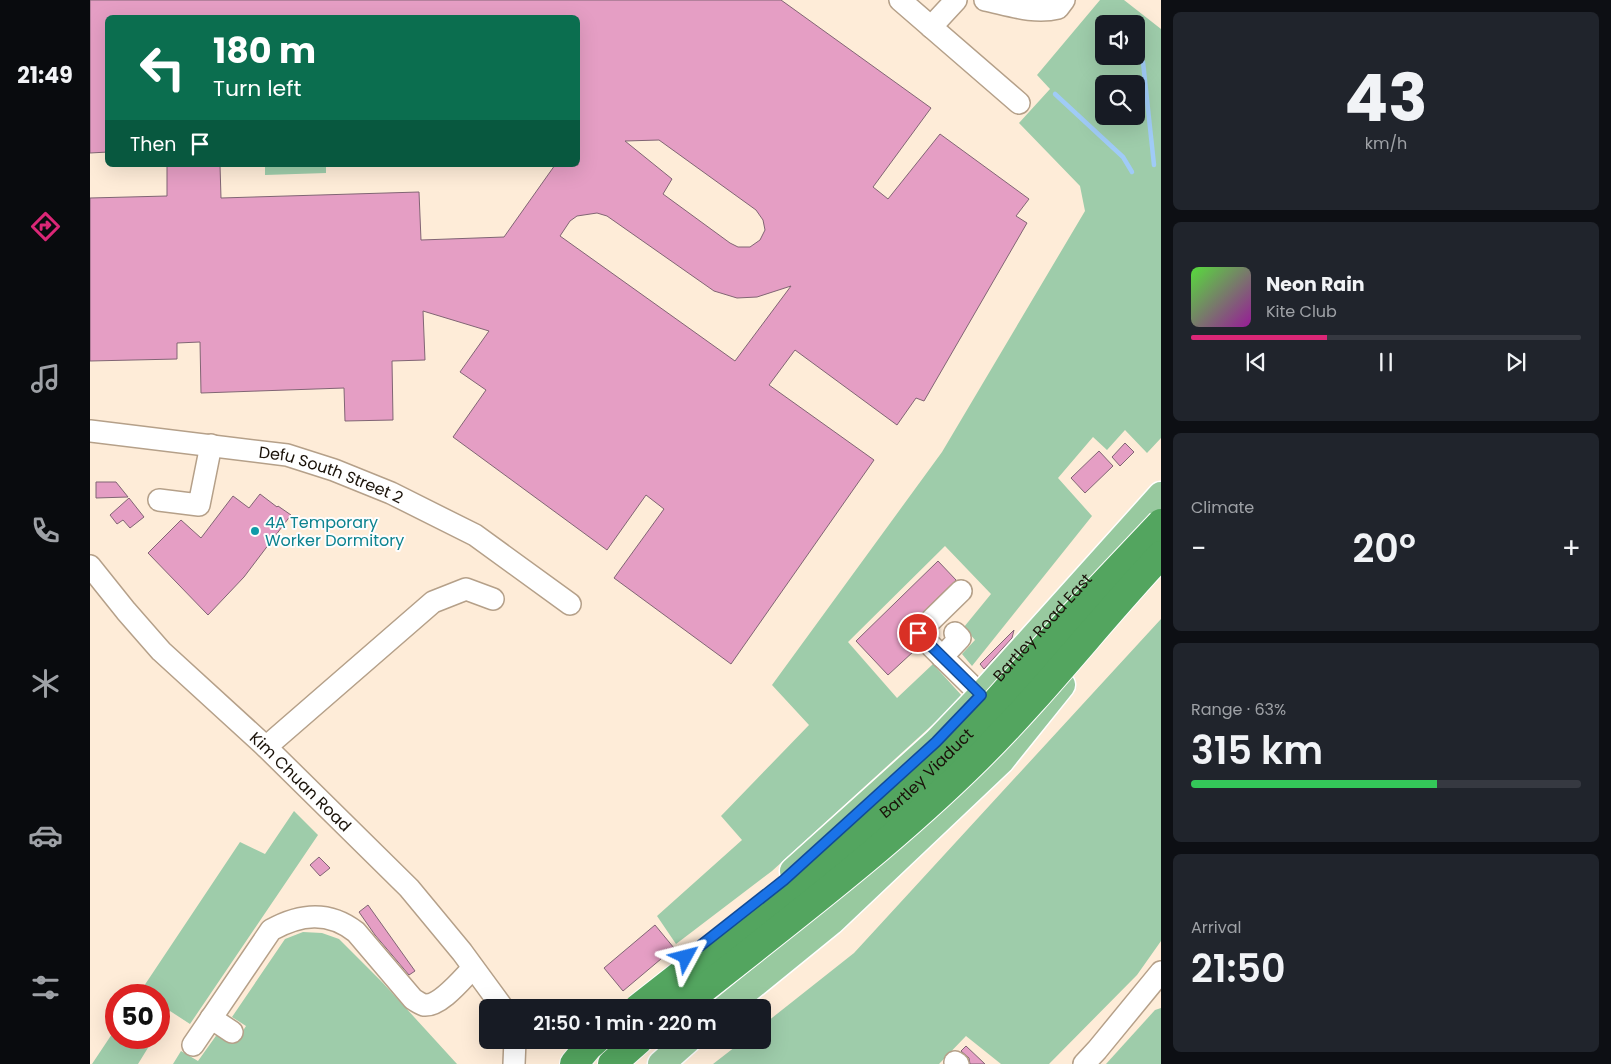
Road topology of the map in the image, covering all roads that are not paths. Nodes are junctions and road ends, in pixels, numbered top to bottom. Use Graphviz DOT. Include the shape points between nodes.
graph roads {
  1 [pos="900,0"];
  2 [pos="956,0"];
  3 [pos="985,0"];
  4 [pos="1064,0"];
  5 [pos="931,27"];
  6 [pos="1018,103"];
  7 [pos="91,432"];
  8 [pos="211,445"];
  9 [pos="1161,495"];
  10 [pos="159,500"];
  11 [pos="1161,523"];
  12 [pos="1161,555"];
  13 [pos="90,566"];
  14 [pos="1161,575"];
  15 [pos="961,591"];
  16 [pos="493,598"];
  17 [pos="570,604"];
  18 [pos="955,633"];
  19 [pos="942,657"];
  20 [pos="981,695"];
  21 [pos="266,747"];
  22 [pos="858,812"];
  23 [pos="895,862"];
  24 [pos="473,968"];
  25 [pos="1160,975"];
  26 [pos="496,999"];
  27 [pos="634,999"];
  28 [pos="649,999"];
  29 [pos="690,999"];
  30 [pos="735,999"];
  31 [pos="212,1018"];
  32 [pos="232,1032"];
  33 [pos="193,1045"];
  34 [pos="515,1049"];
  35 [pos="576,1049"];
  36 [pos="584,1049"];
  37 [pos="629,1049"];
  38 [pos="678,1049"];
  39 [pos="566,1063"];
  40 [pos="514,1064"];
  41 [pos="612,1064"];
  42 [pos="661,1064"];
  43 [pos="1084,1064"];
  1 -- 5 [label="street"];
  2 -- 5 [label="street"];
  3 -- 4 [label="street" via="1046,11 1058,8"];
  5 -- 6 [label="street"];
  7 -- 8 [label="street, Defu South Street 2"];
  8 -- 10 [label="street" via="199,505"];
  8 -- 17 [label="street, Defu South Street 2" via="287,455 391,493 475,536"];
  9 -- 20 [label="main road, Bartley Road East"];
  11 -- 28 [label="highway, Bartley Viaduct, bridge" via="969,732 904,796"];
  12 -- 29 [label="highway, Bartley Viaduct, bridge" via="1005,731 935,799 871,855"];
  13 -- 21 [label="street, Kim Chuan Road" via="161,651"];
  14 -- 23 [label="main road" via="1098,641 1001,761"];
  15 -- 19 [label="street" via="918,633"];
  16 -- 21 [label="street" via="466,589 433,602"];
  18 -- 19 [label="street" via="960,638"];
  19 -- 20 [label="street"];
  20 -- 22 [label="main road, Bartley Road East" via="936,742"];
  21 -- 24 [label="street, Kim Chuan Road" via="409,888"];
  22 -- 23 [label="main road" via="877,809 896,819 900,834"];
  22 -- 27 [label="main road, Bartley Road East" via="784,880"];
  23 -- 30 [label="main road" via="832,922"];
  24 -- 26 [label="street, Kim Chuan Road"];
  24 -- 31 [label="street" via="443,998 424,1005 413,999 346,924 316,916 301,917 271,930"];
  25 -- 43 [label="street"];
  31 -- 32 [label="street"];
  31 -- 33 [label="street"];
  34 -- 40 [label="street"];
  35 -- 39 [label="main road"];
  36 -- 39 [label="highway"];
  37 -- 41 [label="highway"];
  38 -- 42 [label="main road"];
}
